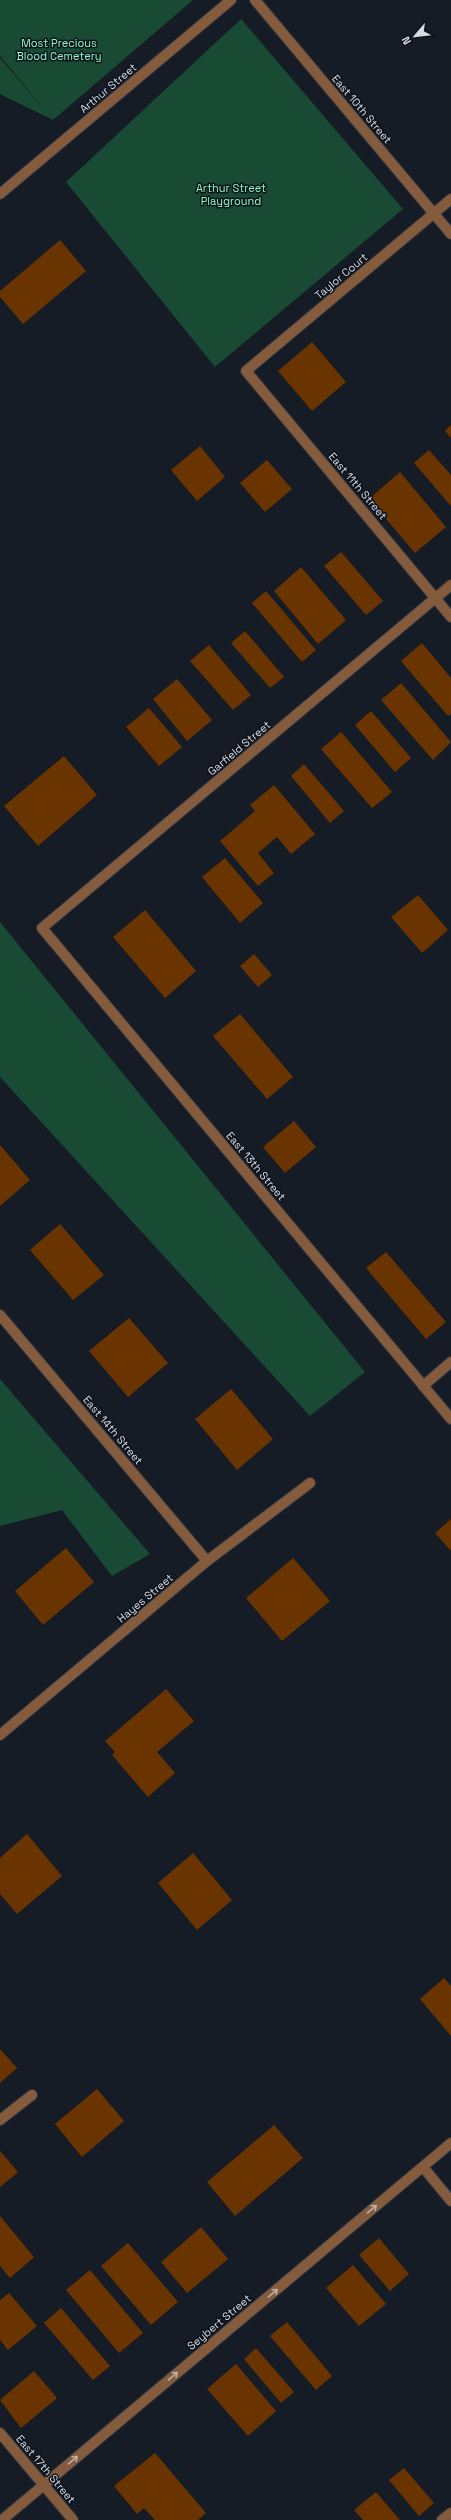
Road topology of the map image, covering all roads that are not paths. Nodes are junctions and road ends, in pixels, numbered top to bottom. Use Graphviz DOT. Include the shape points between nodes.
graph roads {
  1 [pos="231,0"];
  2 [pos="255,0"];
  3 [pos="0,194"];
  4 [pos="451,199"];
  5 [pos="434,214"];
  6 [pos="451,234"];
  7 [pos="246,371"];
  8 [pos="451,585"];
  9 [pos="436,598"];
  10 [pos="451,617"];
  11 [pos="42,928"];
  12 [pos="0,1315"];
  13 [pos="451,1362"];
  14 [pos="423,1386"];
  15 [pos="451,1419"];
  16 [pos="310,1483"];
  17 [pos="208,1561"];
  18 [pos="0,1735"];
  19 [pos="32,2095"];
  20 [pos="0,2120"];
  21 [pos="451,2143"];
  22 [pos="422,2167"];
  23 [pos="451,2201"];
  24 [pos="0,2433"];
  25 [pos="44,2485"];
  26 [pos="451,2513"];
  27 [pos="2,2520"];
  28 [pos="73,2520"];
  29 [pos="442,2520"];
  1 -- 3 [label="street, Arthur Street"];
  2 -- 5 [label="street, East 10th Street"];
  4 -- 5 [label="street, Taylor Court"];
  5 -- 6 [label="street, East 10th Street"];
  5 -- 7 [label="street, Taylor Court"];
  7 -- 9 [label="street, East 11th Street"];
  8 -- 9 [label="street, Garfield Street"];
  9 -- 10 [label="street, East 11th Street"];
  9 -- 11 [label="street, Garfield Street"];
  11 -- 14 [label="street, East 13th Street"];
  12 -- 17 [label="street, East 14th Street"];
  13 -- 14 [label="street"];
  14 -- 15 [label="street, East 13th Street"];
  16 -- 17 [label="street, Hayes Street"];
  17 -- 18 [label="street, Hayes Street"];
  19 -- 20 [label="street"];
  21 -- 22 [label="street, Seybert Street"];
  22 -- 23 [label="street"];
  25 -- 22 [label="street, Seybert Street, one-way"];
  24 -- 25 [label="street, East 17th Street"];
  25 -- 27 [label="street, Seybert Street"];
  25 -- 28 [label="street, East 17th Street"];
  26 -- 29 [label="street"];
}
